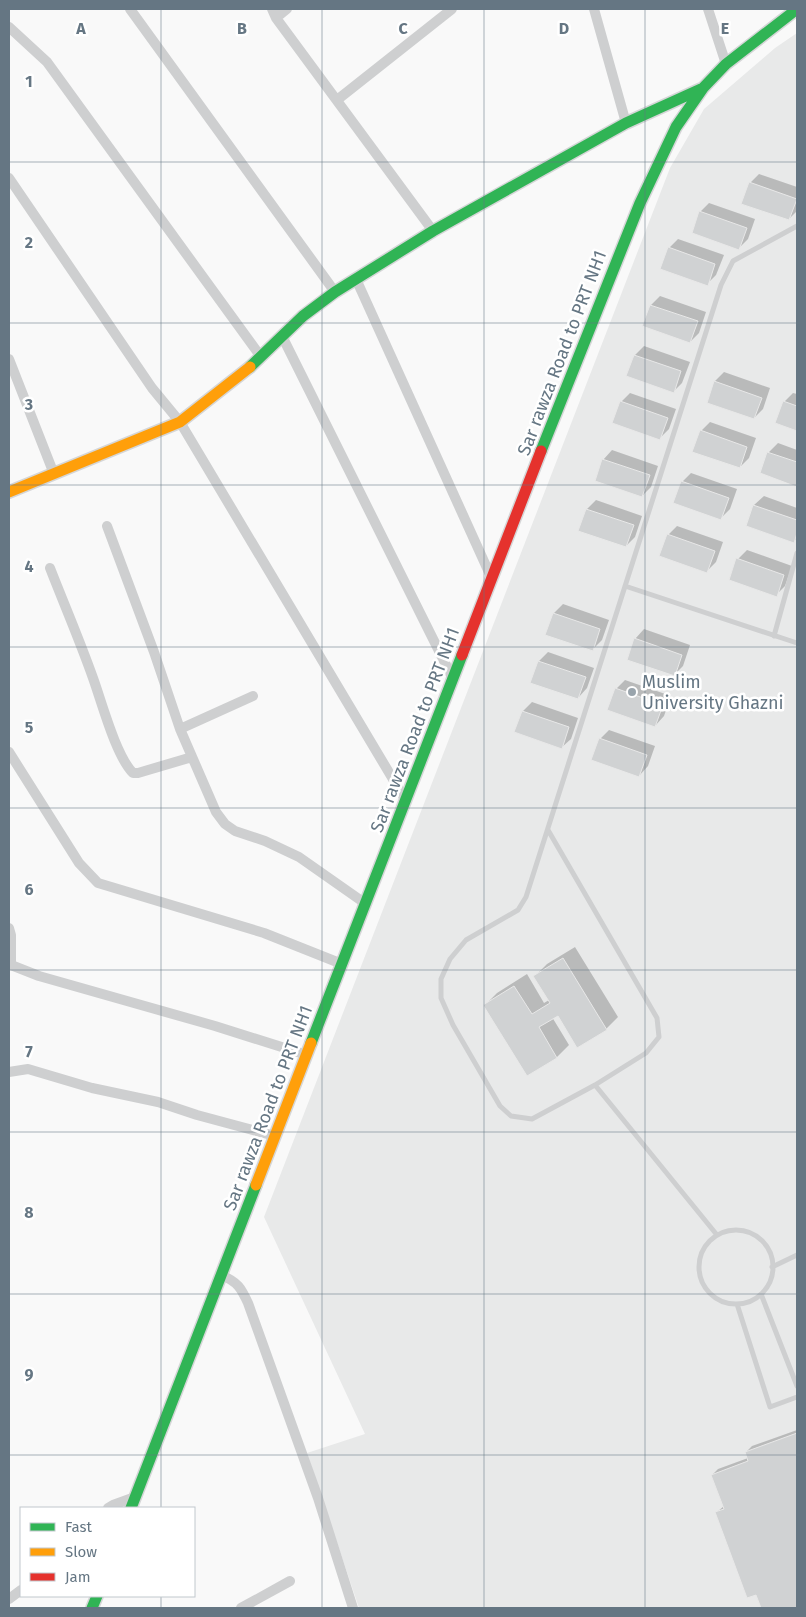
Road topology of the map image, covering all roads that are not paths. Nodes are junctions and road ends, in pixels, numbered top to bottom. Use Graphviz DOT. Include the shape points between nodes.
graph roads {
  1 [pos="130,9"];
  2 [pos="287,9"];
  3 [pos="452,9"];
  4 [pos="594,9"];
  5 [pos="708,9"];
  6 [pos="794,11"];
  7 [pos="274,14"];
  8 [pos="9,27"];
  9 [pos="726,64"];
  10 [pos="702,88"];
  11 [pos="337,100"];
  12 [pos="626,124"];
  13 [pos="9,178"];
  14 [pos="797,226"];
  15 [pos="433,231"];
  16 [pos="356,279"];
  17 [pos="335,292"];
  18 [pos="282,336"];
  19 [pos="261,357"];
  20 [pos="9,359"];
  21 [pos="180,422"];
  22 [pos="54,474"];
  23 [pos="9,492"];
  24 [pos="107,526"];
  25 [pos="797,553"];
  26 [pos="50,568"];
  27 [pos="492,579"];
  28 [pos="625,586"];
  29 [pos="774,636"];
  30 [pos="797,643"];
  31 [pos="453,679"];
  32 [pos="253,696"];
  33 [pos="180,729"];
  34 [pos="9,752"];
  35 [pos="192,757"];
  36 [pos="406,801"];
  37 [pos="548,830"];
  38 [pos="366,904"];
  39 [pos="9,928"];
  40 [pos="342,964"];
  41 [pos="10,966"];
  42 [pos="307,1055"];
  43 [pos="9,1072"];
  44 [pos="595,1085"];
  45 [pos="275,1136"];
  46 [pos="717,1235"];
  47 [pos="797,1255"];
  48 [pos="772,1267"];
  49 [pos="221,1276"];
  50 [pos="761,1294"];
  51 [pos="737,1304"];
  52 [pos="797,1386"];
  53 [pos="797,1397"];
  54 [pos="135,1497"];
  55 [pos="110,1507"];
  56 [pos="131,1507"];
  57 [pos="290,1581"];
  58 [pos="20,1591"];
  59 [pos="9,1600"];
  60 [pos="241,1608"];
  61 [pos="353,1608"];
  1 -- 17 [label="street"];
  2 -- 7 [label="street"];
  3 -- 11 [label="street"];
  4 -- 12 [label="street"];
  5 -- 9 [label="street"];
  6 -- 9 [label="main road, Sar rawza Road to PRT NH1"];
  7 -- 11 [label="street"];
  8 -- 19 [label="street" via="47,62"];
  9 -- 10 [label="main road, Sar rawza Road to PRT NH1"];
  10 -- 12 [label="main road"];
  10 -- 27 [label="main road, Sar rawza Road to PRT NH1" via="676,127 640,203"];
  11 -- 15 [label="street"];
  12 -- 15 [label="main road"];
  13 -- 21 [label="street" via="152,388"];
  14 -- 28 [label="lane" via="733,261 721,285"];
  15 -- 16 [label="main road"];
  16 -- 17 [label="main road"];
  16 -- 27 [label="street"];
  17 -- 18 [label="main road" via="302,316"];
  18 -- 19 [label="main road"];
  18 -- 31 [label="street"];
  19 -- 21 [label="main road"];
  20 -- 22 [label="street"];
  21 -- 22 [label="main road"];
  21 -- 36 [label="street"];
  22 -- 23 [label="main road"];
  24 -- 33 [label="street"];
  25 -- 29 [label="lane"];
  26 -- 35 [label="street" via="129,769 138,773"];
  27 -- 31 [label="main road, Sar rawza Road to PRT NH1"];
  28 -- 29 [label="lane"];
  28 -- 37 [label="lane"];
  29 -- 30 [label="lane"];
  31 -- 36 [label="main road, Sar rawza Road to PRT NH1"];
  32 -- 33 [label="street"];
  33 -- 35 [label="street"];
  34 -- 40 [label="street" via="79,863 98,883 264,933"];
  35 -- 38 [label="street" via="216,812 225,824 299,857"];
  36 -- 38 [label="main road, Sar rawza Road to PRT NH1"];
  37 -- 44 [label="lane" via="657,1018 659,1037 646,1052"];
  37 -- 44 [label="lane" via="526,897 518,910 466,940 450,959 441,979 442,998 452,1025 500,1106 511,1116 532,1119"];
  38 -- 40 [label="main road, Sar rawza Road to PRT NH1"];
  39 -- 41 [label="street"];
  40 -- 42 [label="main road, Sar rawza Road to PRT NH1"];
  41 -- 42 [label="street"];
  42 -- 45 [label="main road, Sar rawza Road to PRT NH1"];
  43 -- 45 [label="street" via="28,1069"];
  44 -- 46 [label="lane"];
  45 -- 49 [label="main road, Sar rawza Road to PRT NH1"];
  46 -- 48 [label="lane" via="742,1231 754,1235 770,1253"];
  46 -- 51 [label="lane" via="701,1254 700,1278 714,1298"];
  47 -- 48 [label="lane"];
  48 -- 50 [label="lane" via="772,1277"];
  49 -- 54 [label="main road, Sar rawza Road to PRT NH1"];
  49 -- 61 [label="street" via="240,1287 248,1303 318,1498"];
  50 -- 51 [label="lane" via="749,1302"];
  50 -- 52 [label="lane"];
  51 -- 53 [label="lane" via="770,1406"];
  54 -- 55 [label="street"];
  54 -- 56 [label="main road, Sar rawza Road to PRT NH1"];
  57 -- 60 [label="street"];
  58 -- 59 [label="street"];
}
